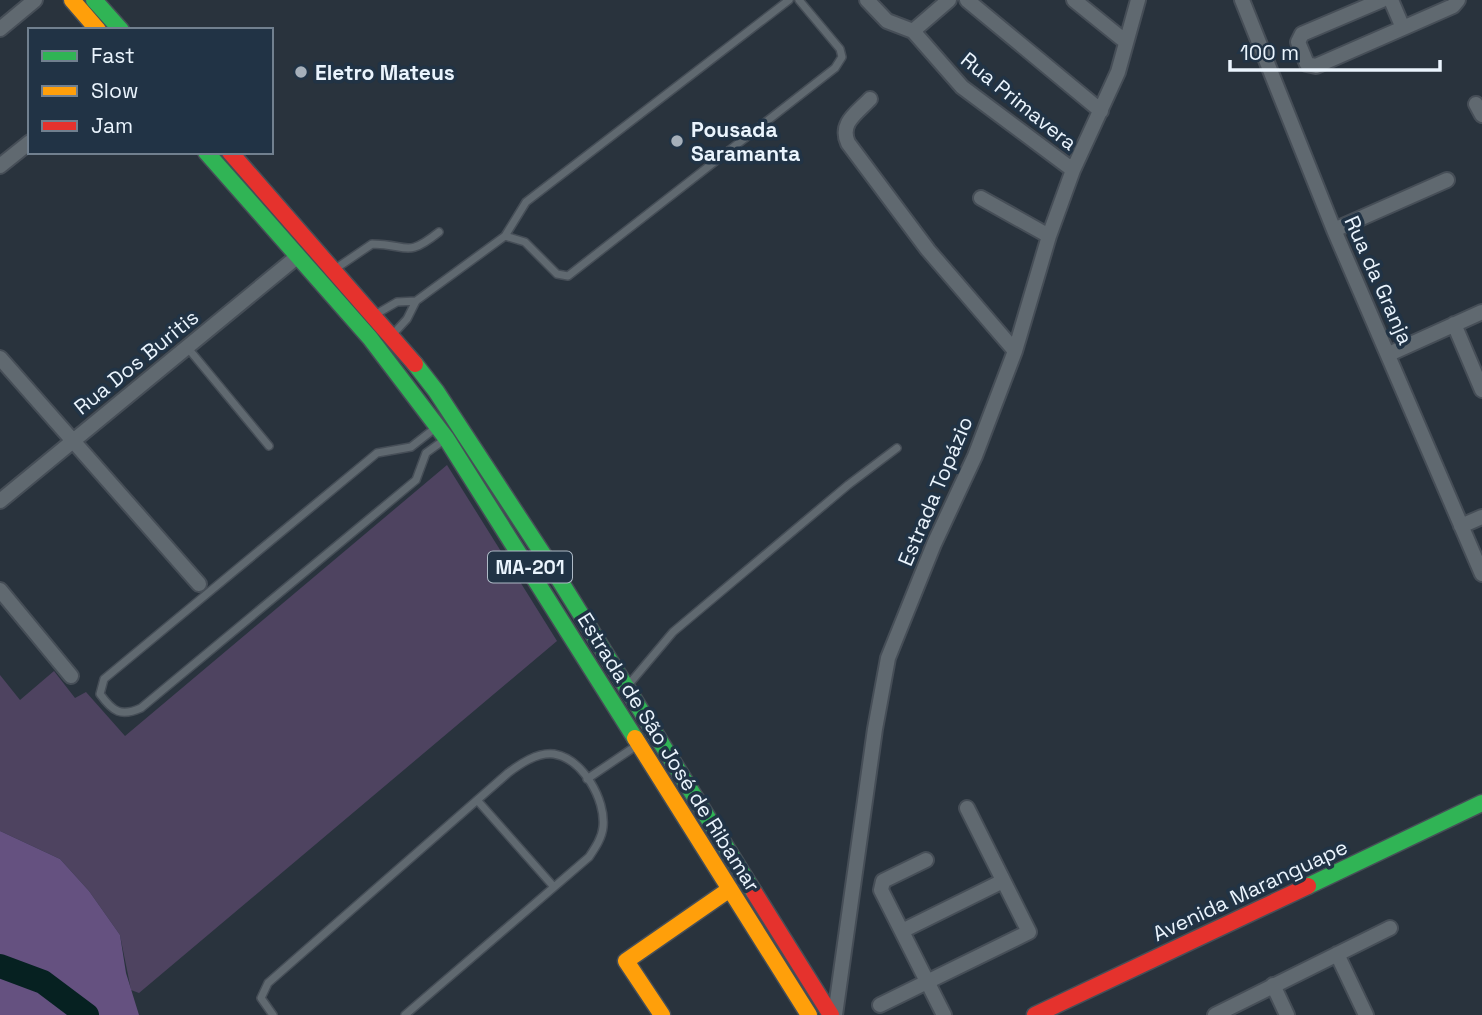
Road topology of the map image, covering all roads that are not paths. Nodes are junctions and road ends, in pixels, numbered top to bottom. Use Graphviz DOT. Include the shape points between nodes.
graph roads {
  1 [pos="36,0"];
  2 [pos="94,0"];
  3 [pos="789,0"];
  4 [pos="799,0"];
  5 [pos="867,0"];
  6 [pos="967,0"];
  7 [pos="1074,0"];
  8 [pos="1138,0"];
  9 [pos="1242,0"];
  10 [pos="1382,0"];
  11 [pos="1391,0"];
  12 [pos="1458,0"];
  13 [pos="74,1"];
  14 [pos="948,1"];
  15 [pos="96,28"];
  16 [pos="119,28"];
  17 [pos="1403,28"];
  18 [pos="0,29"];
  19 [pos="913,31"];
  20 [pos="1126,42"];
  21 [pos="870,99"];
  22 [pos="1101,111"];
  23 [pos="28,144"];
  24 [pos="208,154"];
  25 [pos="232,154"];
  26 [pos="0,166"];
  27 [pos="1073,170"];
  28 [pos="1447,180"];
  29 [pos="981,198"];
  30 [pos="1334,230"];
  31 [pos="439,232"];
  32 [pos="505,236"];
  33 [pos="1049,236"];
  34 [pos="298,256"];
  35 [pos="334,270"];
  36 [pos="416,301"];
  37 [pos="1482,312"];
  38 [pos="374,315"];
  39 [pos="1454,324"];
  40 [pos="391,335"];
  41 [pos="187,346"];
  42 [pos="1014,351"];
  43 [pos="1389,354"];
  44 [pos="0,358"];
  45 [pos="1482,390"];
  46 [pos="442,433"];
  47 [pos="73,441"];
  48 [pos="269,446"];
  49 [pos="897,449"];
  50 [pos="0,500"];
  51 [pos="1482,517"];
  52 [pos="1461,526"];
  53 [pos="1482,574"];
  54 [pos="199,584"];
  55 [pos="0,590"];
  56 [pos="71,676"];
  57 [pos="626,690"];
  58 [pos="638,744"];
  59 [pos="587,779"];
  60 [pos="477,800"];
  61 [pos="1482,803"];
  62 [pos="967,807"];
  63 [pos="926,860"];
  64 [pos="1003,881"];
  65 [pos="554,887"];
  66 [pos="730,889"];
  67 [pos="1390,928"];
  68 [pos="902,931"];
  69 [pos="1338,954"];
  70 [pos="927,982"];
  71 [pos="1273,985"];
  72 [pos="880,1005"];
  73 [pos="273,1015"];
  74 [pos="405,1015"];
  75 [pos="662,1015"];
  76 [pos="809,1015"];
  77 [pos="833,1015"];
  78 [pos="944,1015"];
  79 [pos="1035,1015"];
  80 [pos="1215,1015"];
  81 [pos="1287,1015"];
  82 [pos="1366,1015"];
  1 -- 18 [label="street"];
  2 -- 16 [label="main road"];
  3 -- 32 [label="lane" via="526,202"];
  4 -- 32 [label="lane" via="840,49 842,57 835,68 568,276 557,274 525,242"];
  5 -- 19 [label="street" via="887,21"];
  6 -- 22 [label="street"];
  7 -- 20 [label="street"];
  8 -- 20 [label="street, Estrada Topázio"];
  9 -- 30 [label="street, Rua da Granja"];
  10 -- 17 [label="street" via="1302,34 1298,42 1307,64 1316,66"];
  11 -- 17 [label="street"];
  12 -- 17 [label="street"];
  13 -- 15 [label="main road"];
  14 -- 19 [label="street"];
  19 -- 27 [label="street, Rua Primavera" via="962,87"];
  20 -- 22 [label="street, Estrada Topázio"];
  21 -- 42 [label="street" via="845,125 849,143 928,250"];
  22 -- 27 [label="street, Estrada Topázio"];
  23 -- 26 [label="street"];
  24 -- 34 [label="main road, Estrada de São José de Ribamar / MA-201"];
  25 -- 35 [label="main road, Estrada de São José de Ribamar / MA-201"];
  27 -- 33 [label="street, Estrada Topázio"];
  28 -- 30 [label="street"];
  29 -- 33 [label="street"];
  30 -- 43 [label="street, Rua da Granja"];
  31 -- 35 [label="lane" via="422,246 407,250 372,244"];
  32 -- 36 [label="lane"];
  33 -- 42 [label="street, Estrada Topázio"];
  34 -- 41 [label="street, Rua Dos Buritis"];
  34 -- 46 [label="main road, Estrada de São José de Ribamar / MA-201" via="370,338"];
  35 -- 38 [label="main road, Estrada de São José de Ribamar / MA-201"];
  36 -- 38 [label="lane" via="397,302"];
  36 -- 40 [label="lane"];
  37 -- 39 [label="street"];
  38 -- 40 [label="main road, Estrada de São José de Ribamar / MA-201"];
  39 -- 43 [label="street"];
  39 -- 45 [label="street"];
  40 -- 57 [label="main road, Estrada de São José de Ribamar / MA-201" via="493,474"];
  41 -- 47 [label="street, Rua Dos Buritis"];
  41 -- 48 [label="lane"];
  42 -- 77 [label="street, Estrada Topázio" via="975,456 888,658"];
  43 -- 52 [label="street, Rua da Granja"];
  44 -- 47 [label="street"];
  46 -- 46 [label="lane" via="411,447 377,453 104,679 100,694 110,709 121,713 141,708 416,480 426,453"];
  46 -- 58 [label="main road, Estrada de São José de Ribamar / MA-201"];
  47 -- 50 [label="street, Rua Dos Buritis"];
  47 -- 54 [label="street"];
  49 -- 57 [label="lane" via="673,632"];
  51 -- 52 [label="street"];
  52 -- 53 [label="street, Rua da Granja"];
  55 -- 56 [label="street"];
  57 -- 77 [label="main road, Estrada de São José de Ribamar / MA-201"];
  58 -- 59 [label="lane"];
  58 -- 66 [label="main road, Estrada de São José de Ribamar / MA-201"];
  59 -- 60 [label="lane" via="568,761 545,755 521,763"];
  59 -- 65 [label="lane" via="599,798 603,831 589,857"];
  60 -- 65 [label="lane"];
  60 -- 73 [label="lane" via="268,983 261,998"];
  61 -- 79 [label="main road, Avenida Maranguape"];
  62 -- 64 [label="street"];
  63 -- 68 [label="street" via="881,886"];
  64 -- 68 [label="street"];
  64 -- 70 [label="street" via="1029,932"];
  65 -- 74 [label="lane"];
  66 -- 75 [label="main road" via="626,961"];
  66 -- 76 [label="main road, Estrada de São José de Ribamar / MA-201"];
  67 -- 69 [label="street"];
  68 -- 70 [label="street"];
  69 -- 71 [label="street"];
  69 -- 82 [label="street"];
  70 -- 72 [label="street"];
  70 -- 78 [label="street"];
  71 -- 80 [label="street"];
  71 -- 81 [label="street"];
}
